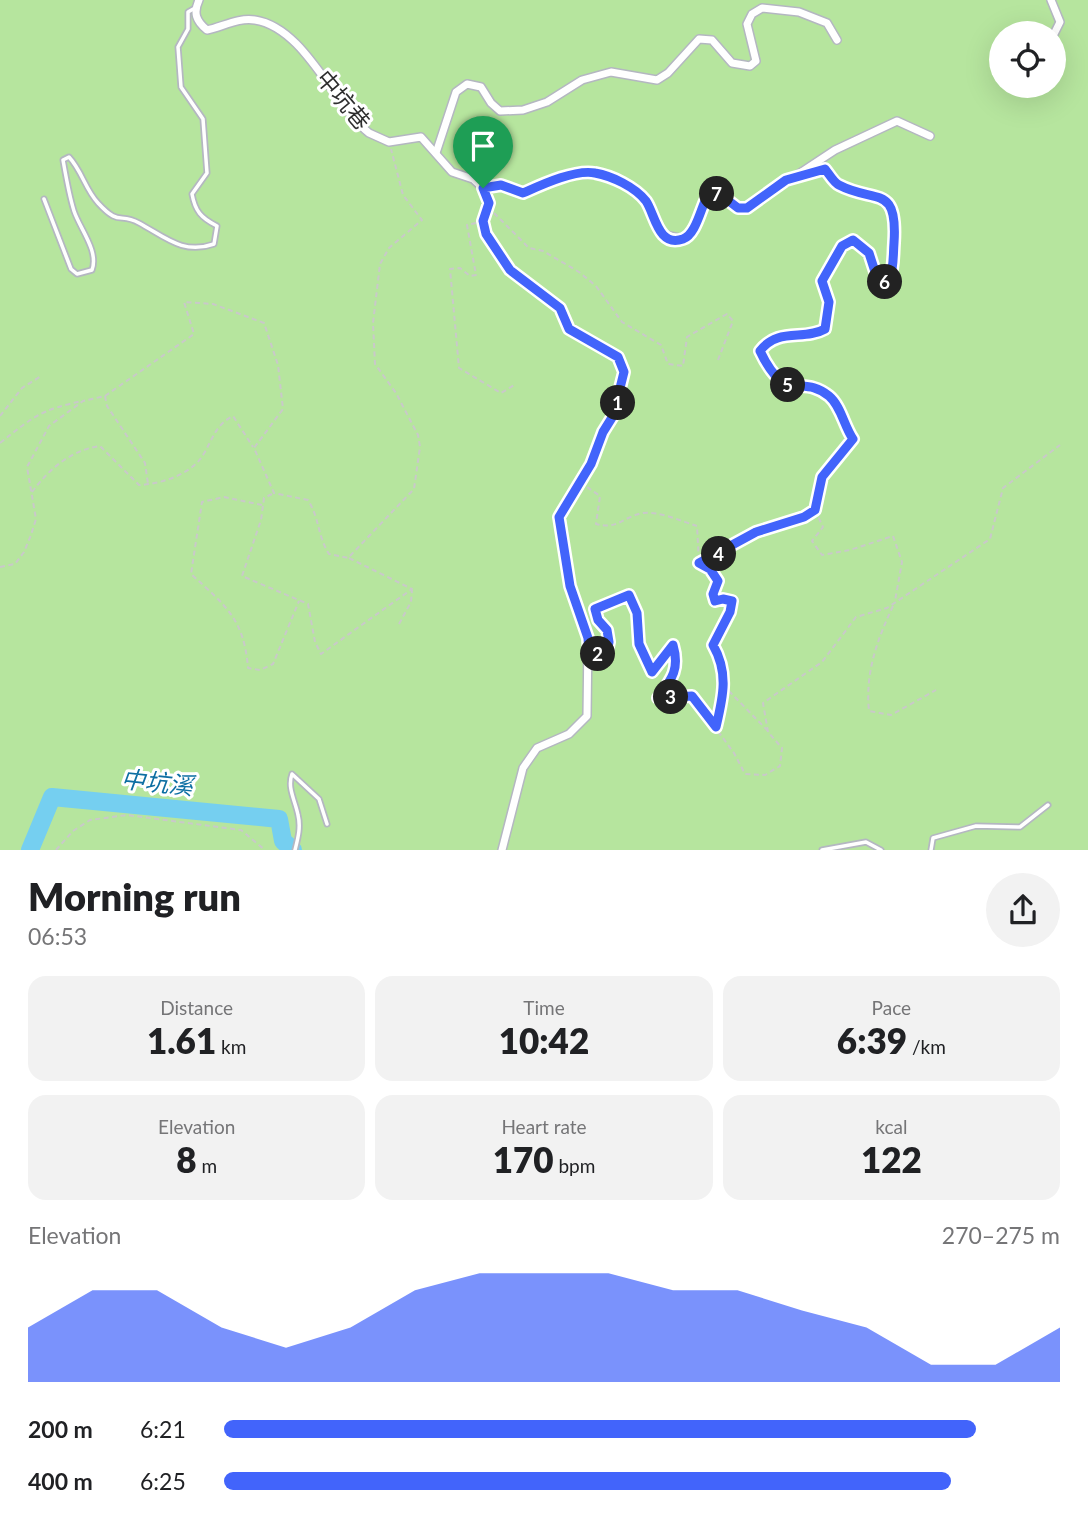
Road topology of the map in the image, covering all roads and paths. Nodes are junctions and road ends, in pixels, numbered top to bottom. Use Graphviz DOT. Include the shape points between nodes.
graph roads {
  1 [pos="1051,0"];
  2 [pos="197,4"];
  3 [pos="1060,21"];
  4 [pos="837,40"];
  5 [pos="930,136"];
  6 [pos="389,142"];
  7 [pos="436,152"];
  8 [pos="812,173"];
  9 [pos="483,188"];
  10 [pos="44,199"];
  11 [pos="489,203"];
  12 [pos="483,221"];
  13 [pos="718,359"];
  14 [pos="41,376"];
  15 [pos="516,384"];
  16 [pos="104,396"];
  17 [pos="83,401"];
  18 [pos="0,416"];
  19 [pos="0,443"];
  20 [pos="1060,445"];
  21 [pos="254,447"];
  22 [pos="580,483"];
  23 [pos="148,485"];
  24 [pos="32,494"];
  25 [pos="274,494"];
  26 [pos="263,505"];
  27 [pos="815,510"];
  28 [pos="348,558"];
  29 [pos="699,563"];
  30 [pos="0,567"];
  31 [pos="412,589"];
  32 [pos="300,600"];
  33 [pos="895,603"];
  34 [pos="399,624"];
  35 [pos="589,656"];
  36 [pos="726,687"];
  37 [pos="936,690"];
  38 [pos="716,727"];
  39 [pos="768,732"];
  40 [pos="1048,805"];
  41 [pos="327,824"];
  42 [pos="55,850"];
  43 [pos="264,850"];
  44 [pos="295,850"];
  45 [pos="502,850"];
  46 [pos="822,850"];
  47 [pos="881,850"];
  48 [pos="931,850"];
  1 -- 3 [label="street"];
  2 -- 6 [label="street, 中坑巷" via="197,20 207,30 255,20 282,31 361,126"];
  2 -- 10 [label="lane" via="188,12 188,29 178,47 179,74 184,96 205,127 207,173 192,194 195,208 217,226 214,244 194,250 181,247 138,222 113,218 90,194 69,157 63,160 74,213 95,263 92,270 77,274"];
  4 -- 7 [label="street" via="827,23 799,12 762,8 747,23 757,54 750,66 732,63 712,40 699,39 657,80 611,72 582,80 547,102 523,110 500,111 481,87 467,84 456,92"];
  5 -- 9 [label="street" via="897,121 835,150 747,208 709,193 692,232 683,239 662,234 645,201 629,186 593,172 550,180 523,193 501,185"];
  6 -- 7 [label="street, 中坑巷" via="421,137"];
  6 -- 28 [label="path" via="403,195 422,220 390,248 380,264 373,323 375,364 396,393 420,447 414,489"];
  7 -- 9 [label="street, 中坑巷" via="452,172"];
  8 -- 27 [label="path" via="825,169 838,185 880,195 892,208 895,228 889,281 879,284 869,253 853,240 842,246 822,281 829,302 825,329 815,335 793,332 765,344 760,351 777,379 791,387 827,394 853,439 822,477"];
  9 -- 11 [label="street"];
  11 -- 12 [label="street"];
  11 -- 13 [label="path" via="496,219 529,248 543,251 596,286 622,322 661,345 668,363 683,366 687,337 727,314 733,321"];
  12 -- 15 [label="path" via="467,225 476,275 450,269 459,368 501,393"];
  12 -- 22 [label="street" via="486,234 510,270 560,308 569,329 618,357 624,372 613,416"];
  14 -- 18 [label="path" via="22,388"];
  16 -- 17 [label="path"];
  16 -- 21 [label="path" via="194,334 184,302 213,304 264,323 274,347 283,409"];
  16 -- 23 [label="path" via="145,463"];
  17 -- 19 [label="path" via="47,409 20,424"];
  17 -- 24 [label="path" via="50,426 27,467"];
  20 -- 33 [label="path" via="1003,488 990,539"];
  21 -- 23 [label="path" via="233,416 221,422 202,458 162,484"];
  21 -- 25 [label="path"];
  22 -- 29 [label="path" via="600,496 596,524 610,528 644,513 697,526"];
  22 -- 35 [label="street" via="559,517 570,586 588,638"];
  23 -- 24 [label="path" via="139,485 100,446 86,448 46,473"];
  24 -- 30 [label="path" via="36,519 24,552 15,564"];
  25 -- 26 [label="path" via="264,498"];
  25 -- 28 [label="path" via="308,500 318,516 319,539 329,554"];
  26 -- 32 [label="path" via="242,576"];
  26 -- 32 [label="path" via="224,498 202,502 191,574 232,614 246,639 248,668 260,670 273,664"];
  27 -- 29 [label="path" via="756,532"];
  27 -- 33 [label="path" via="823,527 812,541 822,555 893,536 902,562"];
  28 -- 31 [label="path"];
  29 -- 36 [label="path" via="718,581 715,601 732,601 713,645 721,659"];
  31 -- 32 [label="path" via="321,654 314,642 308,604"];
  31 -- 34 [label="path" via="411,602"];
  33 -- 37 [label="path" via="873,652 869,711 891,715"];
  33 -- 39 [label="path" via="856,617 822,662 763,703"];
  35 -- 38 [label="path" via="607,652 609,642 595,609 629,595 637,613 639,644 652,672 673,645 678,661 674,676 658,698 692,696"];
  35 -- 45 [label="street" via="587,716 577,728 530,756"];
  36 -- 38 [label="path"];
  36 -- 39 [label="path"];
  38 -- 39 [label="path" via="746,774 765,775 780,766 782,748"];
  40 -- 48 [label="lane" via="1020,827 976,826 933,838"];
  41 -- 44 [label="lane" via="319,799 292,774 289,783 300,832"];
  42 -- 43 [label="path" via="90,820 127,815 241,830"];
  46 -- 47 [label="lane" via="866,842"];
}
